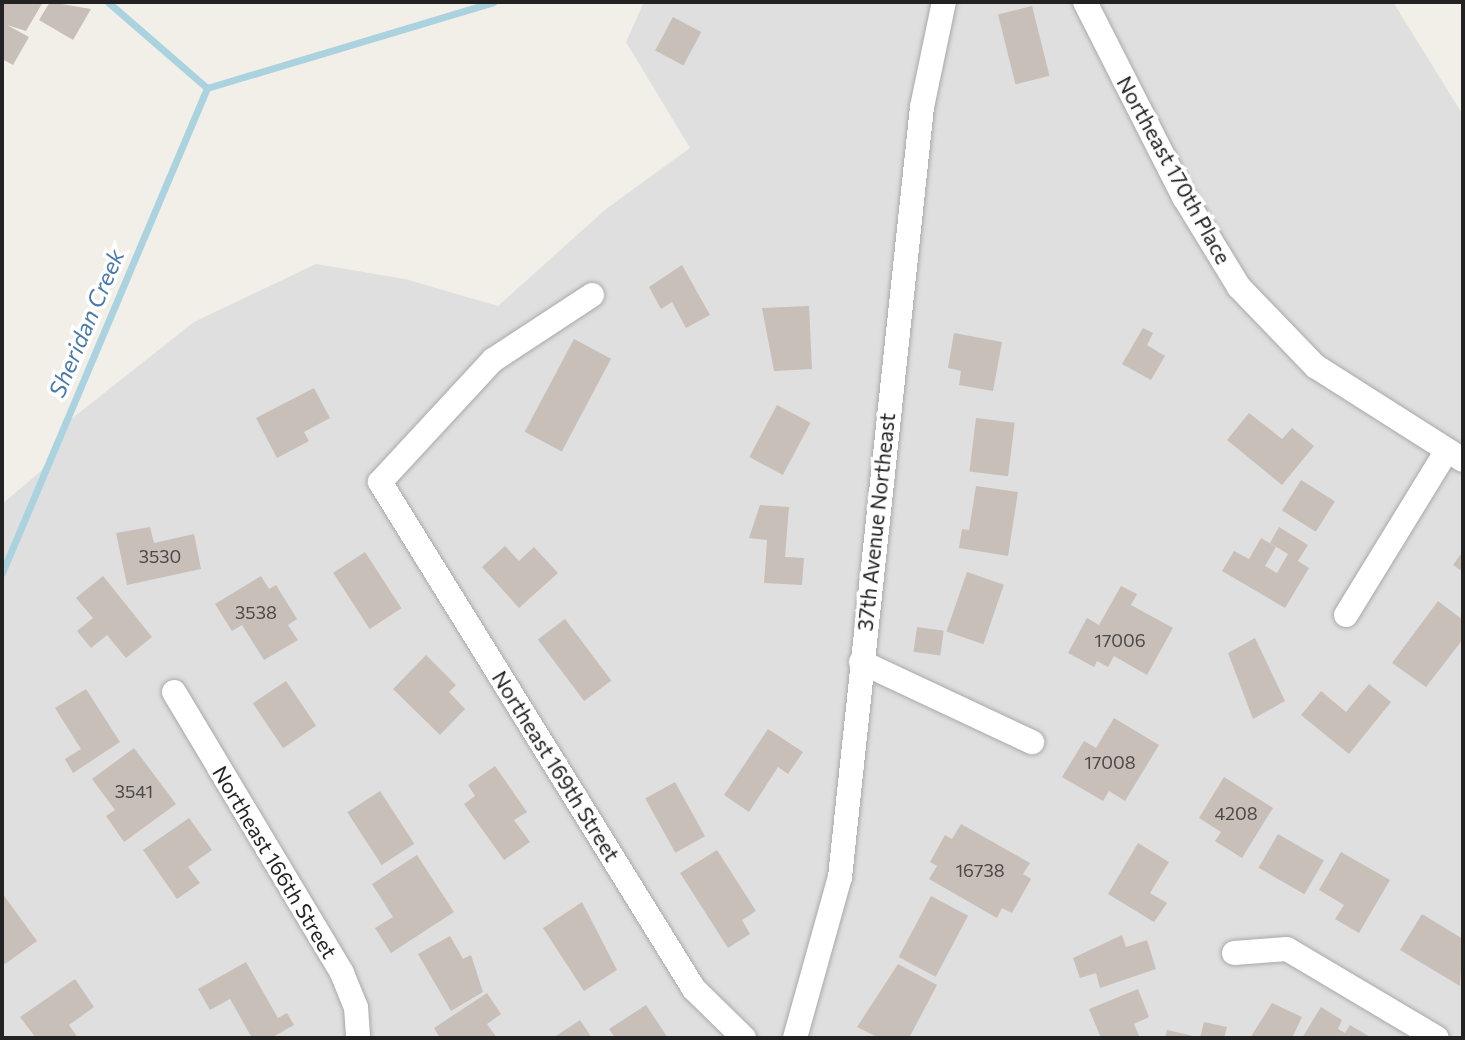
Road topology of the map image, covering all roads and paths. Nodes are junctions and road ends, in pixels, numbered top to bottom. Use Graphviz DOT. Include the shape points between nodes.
graph roads {
  1 [pos="944,2"];
  2 [pos="1085,2"];
  3 [pos="592,295"];
  4 [pos="1455,455"];
  5 [pos="1346,615"];
  6 [pos="861,662"];
  7 [pos="174,692"];
  8 [pos="1032,742"];
  9 [pos="1234,953"];
  10 [pos="358,1038"];
  11 [pos="744,1038"];
  12 [pos="795,1038"];
  13 [pos="1437,1038"];
  1 -- 6 [label="street, 37th Avenue Northeast" via="922,107"];
  2 -- 4 [label="street, Northeast 170th Place" via="1184,197 1239,287 1315,366"];
  3 -- 11 [label="street, Northeast 169th Street" via="493,360 380,482 694,989"];
  4 -- 5 [label="street, Northeast 170th Place"];
  6 -- 8 [label="street"];
  6 -- 12 [label="street, 37th Avenue Northeast" via="840,877"];
  7 -- 10 [label="street, Northeast 166th Street" via="342,973 356,1006"];
  9 -- 13 [label="street" via="1287,948"];
}
